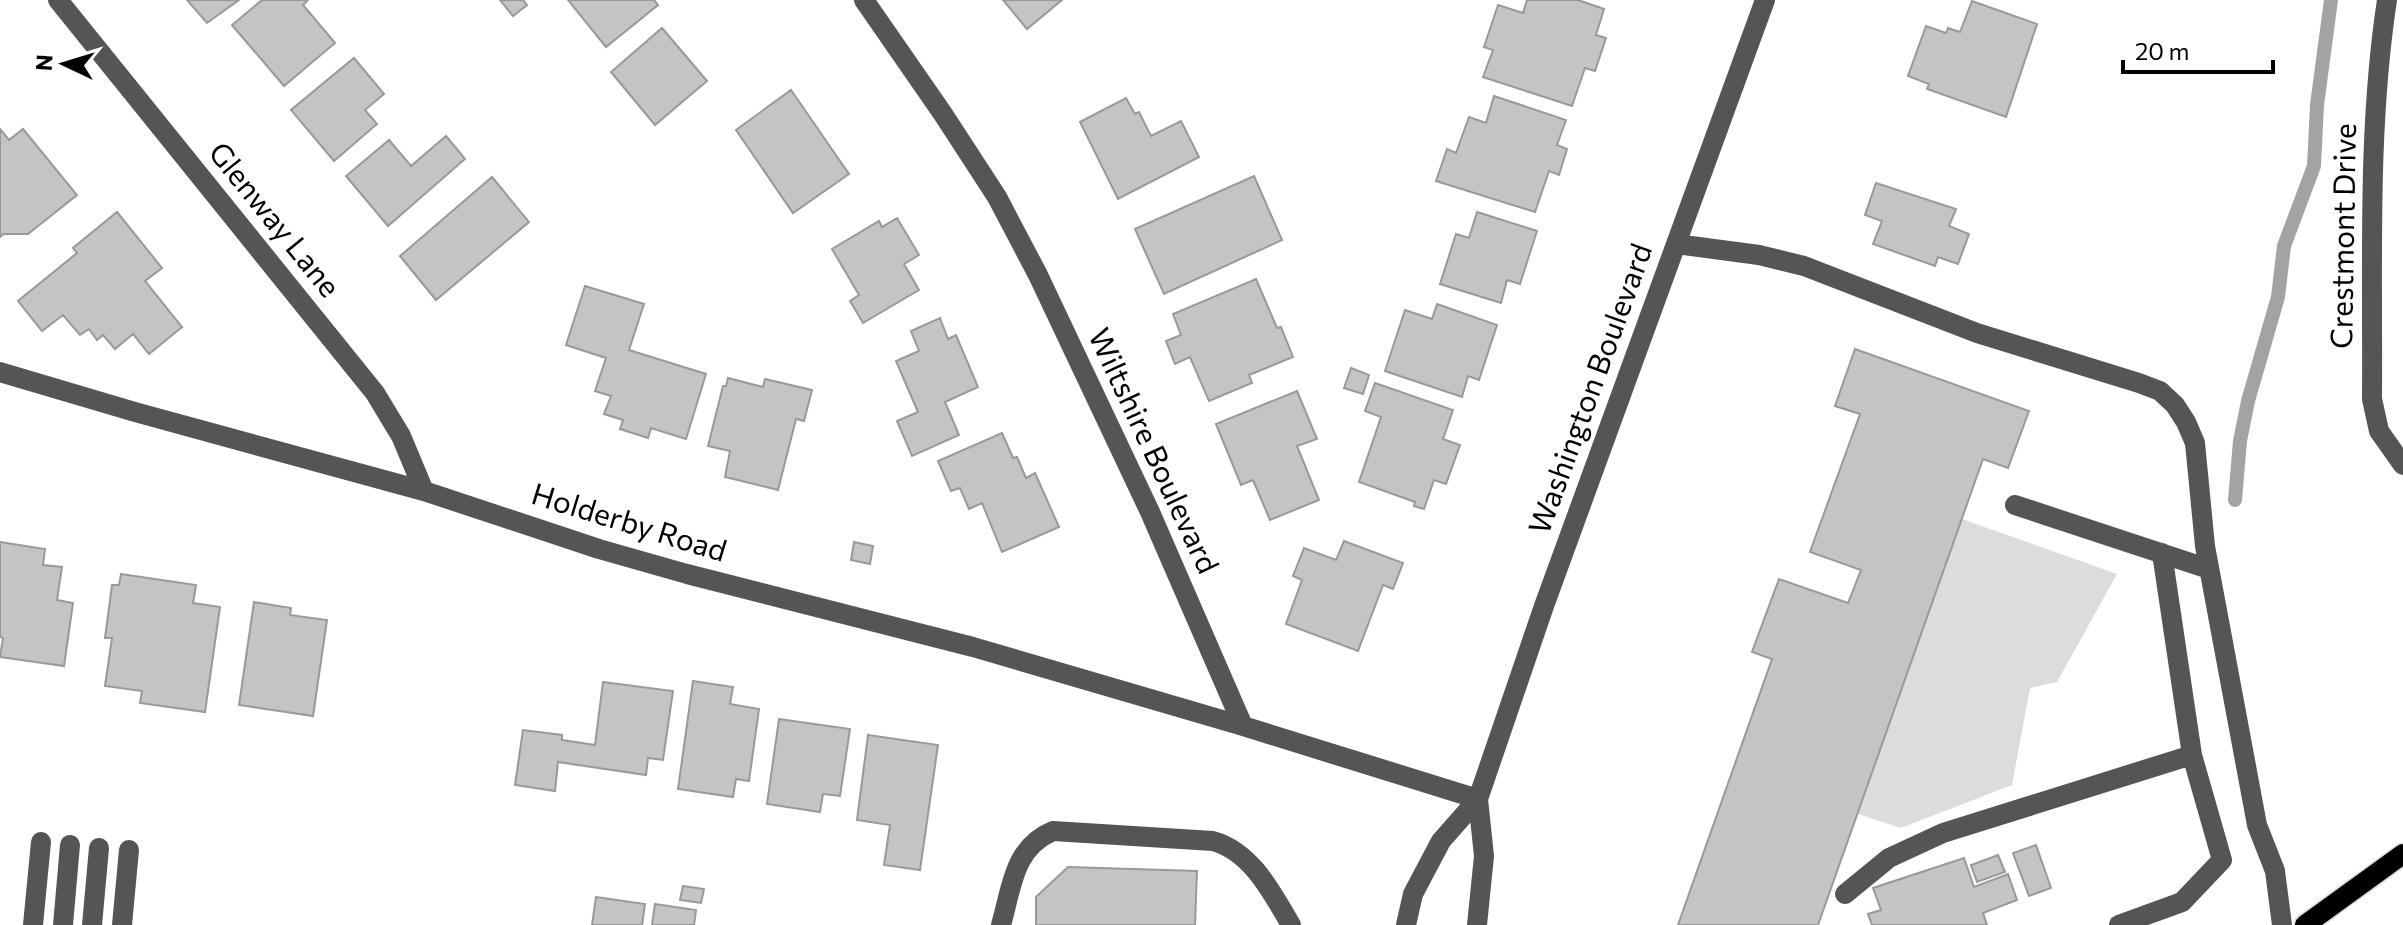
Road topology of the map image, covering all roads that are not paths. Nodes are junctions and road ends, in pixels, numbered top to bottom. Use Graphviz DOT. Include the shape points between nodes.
graph roads {
  1 [pos="58,0"];
  2 [pos="864,0"];
  3 [pos="1765,0"];
  4 [pos="2387,0"];
  5 [pos="1676,244"];
  6 [pos="0,372"];
  7 [pos="2403,465"];
  8 [pos="424,491"];
  9 [pos="2015,505"];
  10 [pos="2162,553"];
  11 [pos="2209,569"];
  12 [pos="1243,726"];
  13 [pos="2192,755"];
  14 [pos="1478,799"];
  15 [pos="41,842"];
  16 [pos="70,845"];
  17 [pos="99,848"];
  18 [pos="129,850"];
  19 [pos="2403,854"];
  20 [pos="1845,894"];
  21 [pos="33,925"];
  22 [pos="63,925"];
  23 [pos="92,925"];
  24 [pos="122,925"];
  25 [pos="1001,925"];
  26 [pos="1291,925"];
  27 [pos="1406,925"];
  28 [pos="1477,925"];
  29 [pos="2119,925"];
  30 [pos="2282,925"];
  31 [pos="2305,925"];
  1 -- 8 [label="street, Glenway Lane" via="375,393 401,436"];
  2 -- 12 [label="street, Wiltshire Boulevard" via="997,197 1038,275"];
  3 -- 5 [label="street, Washington Boulevard"];
  4 -- 7 [label="street, Crestmont Drive" via="2375,140 2372,399 2379,431"];
  5 -- 11 [label="street" via="1804,266 1977,333 2160,391 2175,405 2195,443"];
  5 -- 14 [label="street, Washington Boulevard"];
  6 -- 8 [label="street, Holderby Road"];
  8 -- 12 [label="street, Holderby Road" via="599,549 1033,663"];
  9 -- 10 [label="street"];
  10 -- 11 [label="street"];
  10 -- 13 [label="street"];
  11 -- 30 [label="street" via="2257,825 2275,871"];
  12 -- 14 [label="street"];
  13 -- 20 [label="street" via="1943,833 1889,858"];
  13 -- 29 [label="street" via="2222,860 2182,902"];
  14 -- 27 [label="street, Washington Boulevard" via="1441,841 1413,894"];
  14 -- 28 [label="street, Washington Boulevard" via="1484,856"];
  15 -- 21 [label="street"];
  16 -- 22 [label="street"];
  17 -- 23 [label="street"];
  18 -- 24 [label="street"];
  19 -- 31 [label="main road"];
  25 -- 26 [label="street" via="1018,863 1027,847 1053,831 1225,845 1244,858"];
}
